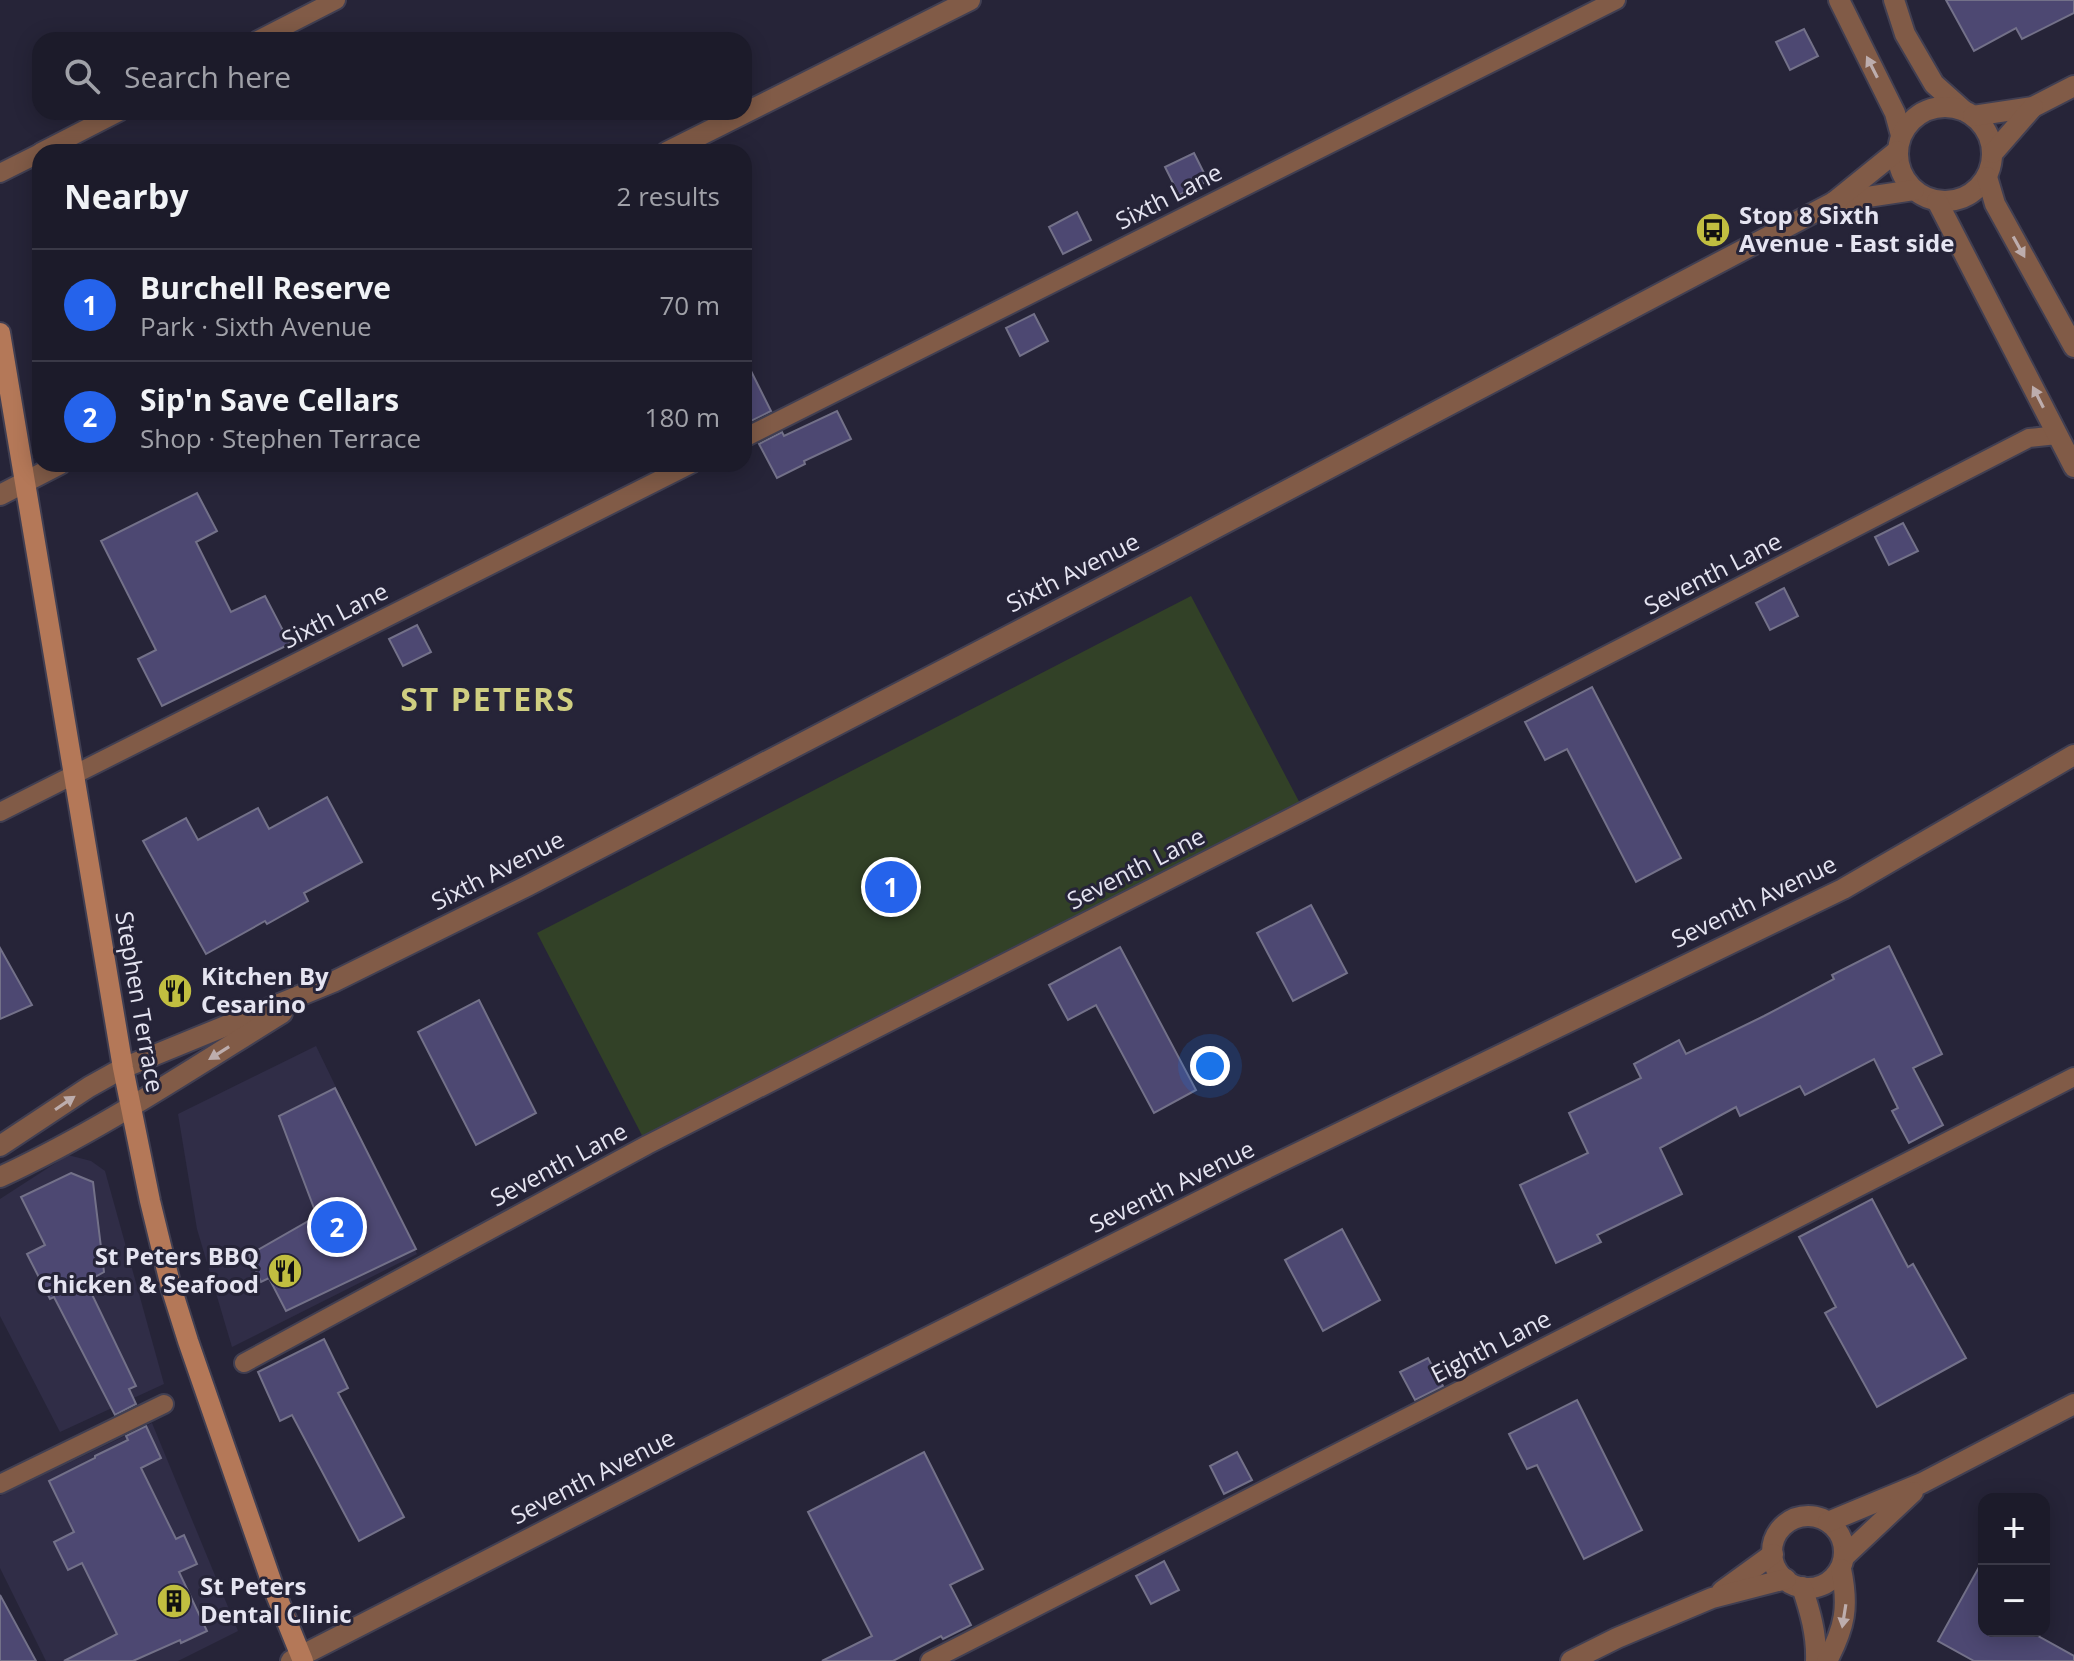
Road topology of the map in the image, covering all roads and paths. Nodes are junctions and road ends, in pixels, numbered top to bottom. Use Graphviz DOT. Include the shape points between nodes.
graph roads {
  1 [pos="336,0"];
  2 [pos="970,0"];
  3 [pos="1616,0"];
  4 [pos="1839,0"];
  5 [pos="1894,0"];
  6 [pos="274,32"];
  7 [pos="2074,86"];
  8 [pos="2033,107"];
  9 [pos="752,109"];
  10 [pos="1968,113"];
  11 [pos="103,120"];
  12 [pos="731,120"];
  13 [pos="1899,143"];
  14 [pos="57,144"];
  15 [pos="683,144"];
  16 [pos="1993,153"];
  17 [pos="32,157"];
  18 [pos="0,173"];
  19 [pos="1987,177"];
  20 [pos="1914,190"];
  21 [pos="1937,201"];
  22 [pos="1834,202"];
  23 [pos="0,333"];
  24 [pos="2074,347"];
  25 [pos="752,434"];
  26 [pos="2057,435"];
  27 [pos="2074,467"];
  28 [pos="45,472"];
  29 [pos="675,472"];
  30 [pos="25,483"];
  31 [pos="0,495"];
  32 [pos="2074,755"];
  33 [pos="74,774"];
  34 [pos="0,812"];
  35 [pos="333,982"];
  36 [pos="123,1068"];
  37 [pos="2074,1077"];
  38 [pos="130,1107"];
  39 [pos="0,1146"];
  40 [pos="0,1177"];
  41 [pos="244,1363"];
  42 [pos="164,1404"];
  43 [pos="2074,1404"];
  44 [pos="1922,1483"];
  45 [pos="0,1484"];
  46 [pos="1828,1522"];
  47 [pos="1773,1554"];
  48 [pos="1843,1563"];
  49 [pos="1794,1583"];
  50 [pos="1712,1598"];
  51 [pos="298,1659"];
  52 [pos="930,1661"];
  53 [pos="1571,1661"];
  54 [pos="1816,1661"];
  55 [pos="1827,1661"];
  1 -- 6 [label="lane"];
  2 -- 9 [label="street"];
  3 -- 25 [label="lane, Sixth Lane"];
  13 -- 4 [label="street, one-way" via="1895,113"];
  5 -- 10 [label="street" via="1905,34 1934,84"];
  7 -- 8 [label="street"];
  8 -- 10 [label="street"];
  8 -- 16 [label="street"];
  10 -- 13 [label="street" via="1947,106 1931,108 1915,116"];
  10 -- 16 [label="street" via="1982,123"];
  11 -- 14 [label="lane"];
  12 -- 15 [label="street"];
  13 -- 20 [label="street" via="1899,168"];
  13 -- 22 [label="street, Sixth Avenue"];
  16 -- 19 [label="street"];
  17 -- 18 [label="lane"];
  19 -- 21 [label="street" via="1959,200"];
  19 -- 24 [label="street, one-way" via="1995,204"];
  20 -- 21 [label="street"];
  20 -- 22 [label="street, Sixth Avenue"];
  26 -- 21 [label="street, one-way"];
  22 -- 35 [label="street, Sixth Avenue" via="569,865"];
  23 -- 30 [label="main road, Stephen Terrace"];
  26 -- 27 [label="street"];
  26 -- 41 [label="lane, Seventh Lane" via="2029,438 647,1145"];
  28 -- 30 [label="street"];
  29 -- 33 [label="lane, Sixth Lane"];
  30 -- 31 [label="street"];
  30 -- 33 [label="main road, Stephen Terrace"];
  32 -- 51 [label="street, Seventh Avenue" via="1843,889 1210,1196"];
  33 -- 34 [label="lane, Sixth Lane"];
  33 -- 36 [label="main road, Stephen Terrace"];
  35 -- 36 [label="street, Sixth Avenue"];
  35 -- 38 [label="street, Sixth Avenue, one-way"];
  36 -- 38 [label="main road, Stephen Terrace"];
  39 -- 36 [label="street, Sixth Avenue, one-way"];
  37 -- 52 [label="lane, Eighth Lane"];
  38 -- 40 [label="street, Sixth Avenue"];
  38 -- 51 [label="main road, Stephen Terrace" via="171,1287"];
  42 -- 45 [label="lane"];
  43 -- 44 [label="street"];
  44 -- 46 [label="street"];
  44 -- 48 [label="street"];
  46 -- 47 [label="street" via="1811,1516 1789,1522 1776,1535"];
  46 -- 48 [label="street" via="1843,1541"];
  47 -- 49 [label="street" via="1780,1575"];
  47 -- 50 [label="street"];
  48 -- 49 [label="street" via="1827,1583"];
  48 -- 55 [label="street, one-way" via="1844,1620"];
  49 -- 50 [label="street"];
  49 -- 54 [label="street" via="1815,1634"];
  50 -- 53 [label="street"];
}
